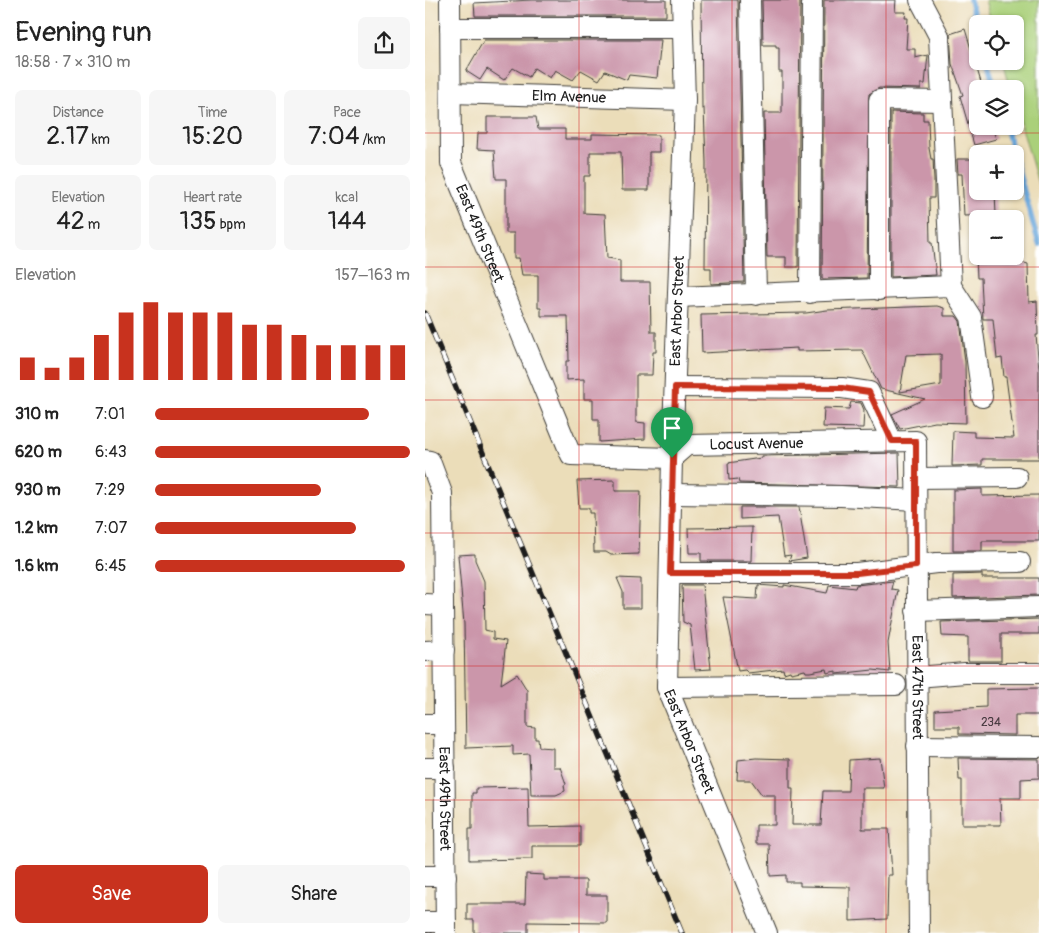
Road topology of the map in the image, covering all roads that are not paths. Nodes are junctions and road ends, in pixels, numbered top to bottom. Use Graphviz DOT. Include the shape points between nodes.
graph roads {
  1 [pos="450,0"];
  2 [pos="682,0"];
  3 [pos="751,0"];
  4 [pos="812,0"];
  5 [pos="920,0"];
  6 [pos="450,28"];
  7 [pos="682,28"];
  8 [pos="451,93"];
  9 [pos="685,100"];
  10 [pos="942,101"];
  11 [pos="951,286"];
  12 [pos="879,290"];
  13 [pos="810,293"];
  14 [pos="755,295"];
  15 [pos="678,298"];
  16 [pos="675,387"];
  17 [pos="982,397"];
  18 [pos="892,441"];
  19 [pos="916,441"];
  20 [pos="672,458"];
  21 [pos="425,460"];
  22 [pos="1017,477"];
  23 [pos="916,478"];
  24 [pos="671,494"];
  25 [pos="916,500"];
  26 [pos="1020,562"];
  27 [pos="916,566"];
  28 [pos="670,573"];
  29 [pos="434,604"];
  30 [pos="1039,607"];
  31 [pos="916,611"];
  32 [pos="434,651"];
  33 [pos="1039,673"];
  34 [pos="917,676"];
  35 [pos="896,684"];
  36 [pos="667,686"];
  37 [pos="435,724"];
  38 [pos="917,746"];
  39 [pos="1039,747"];
  40 [pos="435,768"];
  41 [pos="425,876"];
  42 [pos="446,876"];
  43 [pos="425,922"];
  44 [pos="446,928"];
  45 [pos="767,933"];
  46 [pos="919,933"];
  1 -- 6 [label="street, East 49th Street"];
  2 -- 7 [label="street, East Arbor Street"];
  3 -- 14 [label="street"];
  4 -- 13 [label="street"];
  5 -- 10 [label="street" via="939,36"];
  6 -- 7 [label="street"];
  6 -- 8 [label="street, East 49th Street"];
  7 -- 9 [label="street, East Arbor Street"];
  8 -- 9 [label="street, Elm Avenue"];
  8 -- 20 [label="street, East 49th Street" via="451,163 455,178 571,455"];
  9 -- 15 [label="street, East Arbor Street"];
  10 -- 11 [label="street"];
  10 -- 12 [label="street" via="879,100"];
  11 -- 12 [label="street"];
  11 -- 17 [label="street" via="971,317"];
  12 -- 13 [label="street"];
  13 -- 14 [label="street"];
  14 -- 15 [label="street"];
  15 -- 16 [label="street, East Arbor Street"];
  16 -- 18 [label="street" via="842,388 869,392"];
  16 -- 20 [label="street, East Arbor Street"];
  18 -- 19 [label="street, Locust Avenue"];
  18 -- 20 [label="street, Locust Avenue" via="687,445"];
  19 -- 23 [label="street, East 47th Street"];
  20 -- 24 [label="street, East Arbor Street"];
  21 -- 29 [label="street, East 49th Street" via="430,461 442,493"];
  22 -- 23 [label="street"];
  23 -- 25 [label="street, East 47th Street"];
  24 -- 25 [label="street"];
  24 -- 28 [label="street, East Arbor Street"];
  25 -- 27 [label="street, East 47th Street"];
  26 -- 27 [label="street"];
  27 -- 28 [label="street" via="857,573"];
  27 -- 31 [label="street, East 47th Street"];
  28 -- 36 [label="street, East Arbor Street"];
  29 -- 32 [label="street, East 49th Street"];
  30 -- 31 [label="street"];
  31 -- 34 [label="street, East 47th Street"];
  32 -- 37 [label="street, East 49th Street"];
  33 -- 34 [label="street" via="965,672"];
  34 -- 38 [label="street, East 47th Street"];
  35 -- 36 [label="street"];
  36 -- 45 [label="street, East Arbor Street"];
  37 -- 40 [label="street, East 49th Street"];
  38 -- 39 [label="street"];
  38 -- 46 [label="street, East 47th Street"];
  40 -- 42 [label="street, East 49th Street"];
  41 -- 42 [label="street"];
  42 -- 44 [label="street, East 49th Street"];
  43 -- 44 [label="street"];
}
